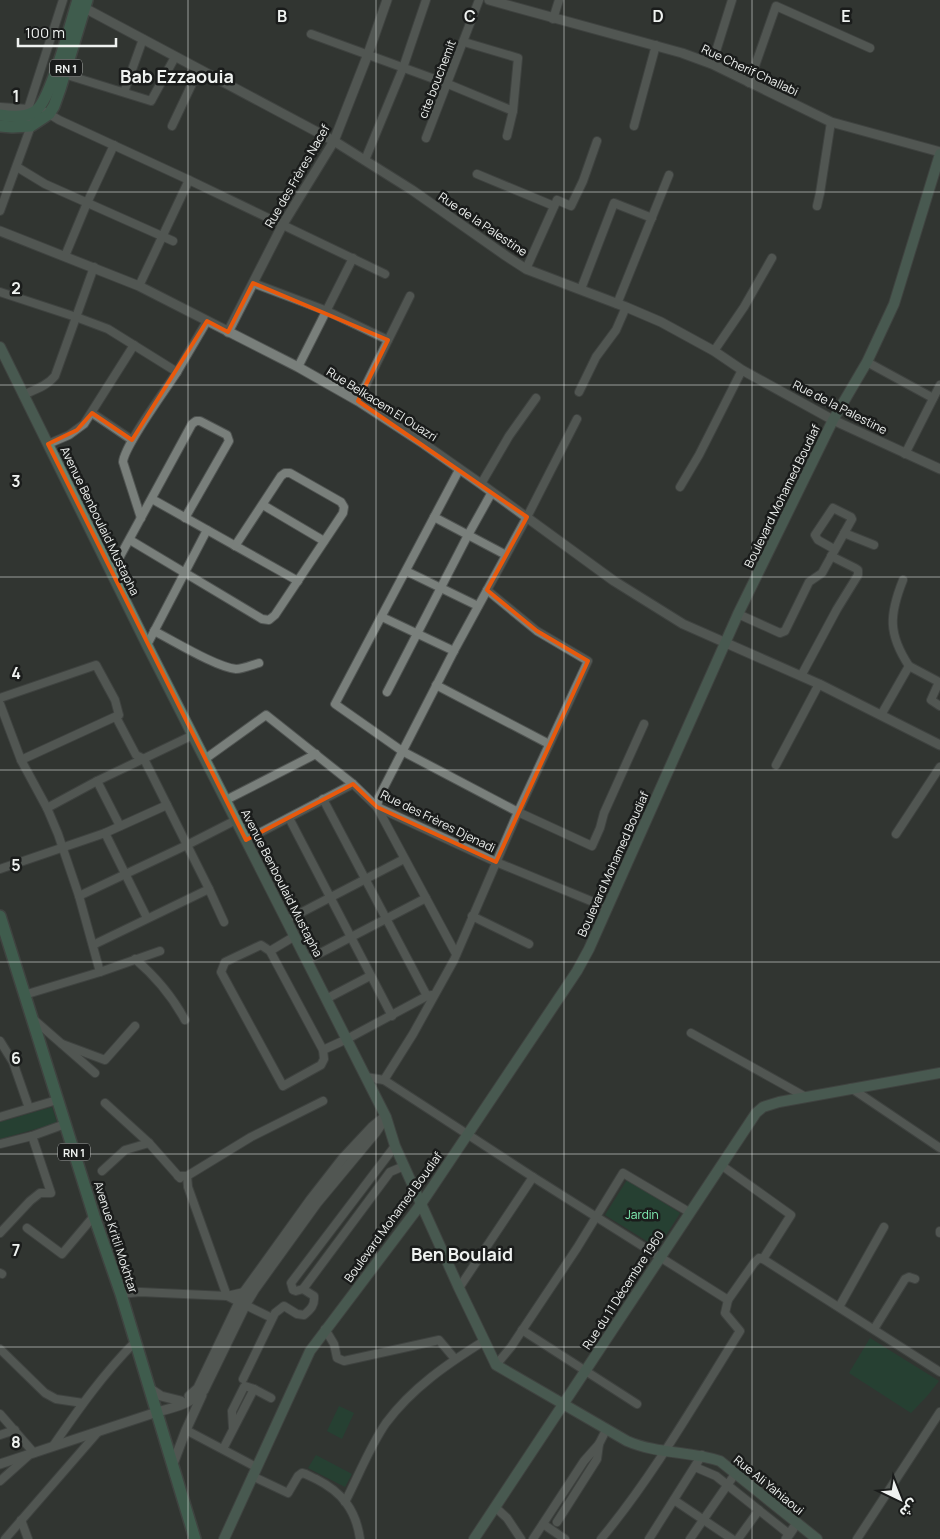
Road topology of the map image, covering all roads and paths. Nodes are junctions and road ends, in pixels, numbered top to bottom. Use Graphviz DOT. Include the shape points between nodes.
graph roads {
  1 [pos="63,0"];
  2 [pos="386,0"];
  3 [pos="426,0"];
  4 [pos="479,0"];
  5 [pos="489,0"];
  6 [pos="559,0"];
  7 [pos="732,0"];
  8 [pos="81,3"];
  9 [pos="553,19"];
  10 [pos="311,34"];
  11 [pos="143,39"];
  12 [pos="464,42"];
  13 [pos="656,45"];
  14 [pos="870,48"];
  15 [pos="368,54"];
  16 [pos="175,57"];
  17 [pos="712,64"];
  18 [pos="403,68"];
  19 [pos="199,69"];
  20 [pos="64,74"];
  21 [pos="749,83"];
  22 [pos="448,84"];
  23 [pos="124,92"];
  24 [pos="0,107"];
  25 [pos="513,111"];
  26 [pos="35,114"];
  27 [pos="0,115"];
  28 [pos="831,122"];
  29 [pos="0,126"];
  30 [pos="172,126"];
  31 [pos="634,126"];
  32 [pos="507,136"];
  33 [pos="426,138"];
  34 [pos="334,141"];
  35 [pos="596,141"];
  36 [pos="114,145"];
  37 [pos="940,153"];
  38 [pos="365,160"];
  39 [pos="17,167"];
  40 [pos="477,174"];
  41 [pos="668,174"];
  42 [pos="190,180"];
  43 [pos="87,203"];
  44 [pos="554,206"];
  45 [pos="817,206"];
  46 [pos="0,211"];
  47 [pos="652,218"];
  48 [pos="283,224"];
  49 [pos="0,231"];
  50 [pos="163,237"];
  51 [pos="173,241"];
  52 [pos="65,256"];
  53 [pos="353,258"];
  54 [pos="772,258"];
  55 [pos="94,267"];
  56 [pos="526,269"];
  57 [pos="385,274"];
  58 [pos="253,283"];
  59 [pos="139,286"];
  60 [pos="581,289"];
  61 [pos="0,292"];
  62 [pos="410,296"];
  63 [pos="617,304"];
  64 [pos="626,307"];
  65 [pos="327,311"];
  66 [pos="76,317"];
  67 [pos="207,321"];
  68 [pos="228,332"];
  69 [pos="388,340"];
  70 [pos="134,345"];
  71 [pos="0,347"];
  72 [pos="714,351"];
  73 [pos="867,362"];
  74 [pos="298,367"];
  75 [pos="742,370"];
  76 [pos="178,372"];
  77 [pos="940,385"];
  78 [pos="579,392"];
  79 [pos="23,395"];
  80 [pos="536,398"];
  81 [pos="932,398"];
  82 [pos="358,401"];
  83 [pos="92,413"];
  84 [pos="577,419"];
  85 [pos="833,420"];
  86 [pos="132,440"];
  87 [pos="48,444"];
  88 [pos="906,454"];
  89 [pos="940,469"];
  90 [pos="459,470"];
  91 [pos="481,484"];
  92 [pos="680,487"];
  93 [pos="492,492"];
  94 [pos="152,499"];
  95 [pos="262,505"];
  96 [pos="434,517"];
  97 [pos="527,517"];
  98 [pos="141,518"];
  99 [pos="185,518"];
  100 [pos="207,530"];
  101 [pos="844,533"];
  102 [pos="468,535"];
  103 [pos="130,540"];
  104 [pos="324,541"];
  105 [pos="874,545"];
  106 [pos="235,546"];
  107 [pos="833,553"];
  108 [pos="506,555"];
  109 [pos="112,571"];
  110 [pos="406,571"];
  111 [pos="184,573"];
  112 [pos="903,580"];
  113 [pos="298,581"];
  114 [pos="440,588"];
  115 [pos="487,590"];
  116 [pos="478,606"];
  117 [pos="738,614"];
  118 [pos="382,617"];
  119 [pos="154,631"];
  120 [pos="418,634"];
  121 [pos="724,644"];
  122 [pos="147,645"];
  123 [pos="454,651"];
  124 [pos="259,663"];
  125 [pos="909,666"];
  126 [pos="801,676"];
  127 [pos="940,681"];
  128 [pos="819,684"];
  129 [pos="436,685"];
  130 [pos="387,692"];
  131 [pos="0,698"];
  132 [pos="0,704"];
  133 [pos="940,706"];
  134 [pos="881,715"];
  135 [pos="116,717"];
  136 [pos="644,724"];
  137 [pos="193,735"];
  138 [pos="549,744"];
  139 [pos="940,745"];
  140 [pos="402,751"];
  141 [pos="316,754"];
  142 [pos="144,759"];
  143 [pos="205,759"];
  144 [pos="20,760"];
  145 [pos="776,765"];
  146 [pos="940,767"];
  147 [pos="97,781"];
  148 [pos="353,784"];
  149 [pos="323,799"];
  150 [pos="226,800"];
  151 [pos="167,805"];
  152 [pos="377,807"];
  153 [pos="47,808"];
  154 [pos="518,812"];
  155 [pos="289,818"];
  156 [pos="236,820"];
  157 [pos="120,826"];
  158 [pos="105,833"];
  159 [pos="896,834"];
  160 [pos="246,840"];
  161 [pos="187,845"];
  162 [pos="63,848"];
  163 [pos="404,859"];
  164 [pos="496,862"];
  165 [pos="0,869"];
  166 [pos="126,874"];
  167 [pos="365,879"];
  168 [pos="209,889"];
  169 [pos="79,896"];
  170 [pos="330,898"];
  171 [pos="426,898"];
  172 [pos="608,908"];
  173 [pos="0,916"];
  174 [pos="472,916"];
  175 [pos="147,918"];
  176 [pos="287,920"];
  177 [pos="386,920"];
  178 [pos="224,922"];
  179 [pos="295,936"];
  180 [pos="351,938"];
  181 [pos="529,944"];
  182 [pos="93,945"];
  183 [pos="160,951"];
  184 [pos="270,951"];
  185 [pos="456,954"];
  186 [pos="135,959"];
  187 [pos="307,960"];
  188 [pos="100,972"];
  189 [pos="370,976"];
  190 [pos="24,995"];
  191 [pos="430,996"];
  192 [pos="326,999"];
  193 [pos="392,1016"];
  194 [pos="31,1017"];
  195 [pos="185,1020"];
  196 [pos="135,1026"];
  197 [pos="691,1033"];
  198 [pos="346,1039"];
  199 [pos="0,1041"];
  200 [pos="62,1044"];
  201 [pos="323,1050"];
  202 [pos="95,1073"];
  203 [pos="940,1073"];
  204 [pos="366,1077"];
  205 [pos="384,1080"];
  206 [pos="851,1088"];
  207 [pos="804,1096"];
  208 [pos="57,1100"];
  209 [pos="323,1101"];
  210 [pos="105,1104"];
  211 [pos="29,1108"];
  212 [pos="0,1117"];
  213 [pos="386,1117"];
  214 [pos="65,1124"];
  215 [pos="467,1134"];
  216 [pos="32,1136"];
  217 [pos="149,1143"];
  218 [pos="0,1144"];
  219 [pos="395,1146"];
  220 [pos="940,1148"];
  221 [pos="720,1165"];
  222 [pos="404,1166"];
  223 [pos="102,1172"];
  224 [pos="178,1176"];
  225 [pos="187,1176"];
  226 [pos="532,1177"];
  227 [pos="188,1187"];
  228 [pos="421,1204"];
  229 [pos="689,1212"];
  230 [pos="94,1216"];
  231 [pos="596,1216"];
  232 [pos="884,1227"];
  233 [pos="27,1228"];
  234 [pos="0,1233"];
  235 [pos="660,1256"];
  236 [pos="763,1259"];
  237 [pos="914,1279"];
  238 [pos="459,1288"];
  239 [pos="303,1289"];
  240 [pos="244,1292"];
  241 [pos="121,1294"];
  242 [pos="227,1296"];
  243 [pos="728,1300"];
  244 [pos="243,1303"];
  245 [pos="839,1307"];
  246 [pos="272,1318"];
  247 [pos="325,1329"];
  248 [pos="874,1329"];
  249 [pos="522,1330"];
  250 [pos="484,1341"];
  251 [pos="135,1342"];
  252 [pos="0,1349"];
  253 [pos="455,1359"];
  254 [pos="496,1365"];
  255 [pos="586,1370"];
  256 [pos="940,1372"];
  257 [pos="243,1379"];
  258 [pos="149,1388"];
  259 [pos="204,1390"];
  260 [pos="271,1398"];
  261 [pos="181,1400"];
  262 [pos="83,1403"];
  263 [pos="637,1404"];
  264 [pos="564,1405"];
  265 [pos="156,1410"];
  266 [pos="940,1412"];
  267 [pos="0,1414"];
  268 [pos="15,1430"];
  269 [pos="186,1430"];
  270 [pos="606,1430"];
  271 [pos="98,1432"];
  272 [pos="0,1435"];
  273 [pos="599,1444"];
  274 [pos="53,1446"];
  275 [pos="222,1449"];
  276 [pos="664,1452"];
  277 [pos="32,1454"];
  278 [pos="702,1456"];
  279 [pos="0,1464"];
  280 [pos="173,1464"];
  281 [pos="695,1467"];
  282 [pos="254,1471"];
  283 [pos="735,1474"];
  284 [pos="0,1481"];
  285 [pos="728,1485"];
  286 [pos="674,1500"];
  287 [pos="345,1502"];
  288 [pos="495,1507"];
  289 [pos="759,1510"];
  290 [pos="704,1518"];
  291 [pos="21,1520"];
  292 [pos="557,1522"];
  293 [pos="797,1523"];
  294 [pos="543,1524"];
  295 [pos="787,1536"];
  296 [pos="5,1539"];
  297 [pos="28,1539"];
  298 [pos="195,1539"];
  299 [pos="224,1539"];
  300 [pos="360,1539"];
  301 [pos="474,1539"];
  302 [pos="521,1539"];
  303 [pos="533,1539"];
  304 [pos="566,1539"];
  305 [pos="601,1539"];
  306 [pos="649,1539"];
  307 [pos="690,1539"];
  308 [pos="732,1539"];
  309 [pos="738,1539"];
  310 [pos="816,1539"];
  311 [pos="857,1539"];
  1 -- 26 [label="street"];
  2 -- 15 [label="street, Rue des Frères Nacef"];
  3 -- 18 [label="street"];
  4 -- 12 [label="street, cite bouchemit"];
  5 -- 9 [label="street, Rue Cherif Challabi"];
  6 -- 9 [label="street"];
  7 -- 17 [label="street"];
  8 -- 11 [label="street, Rue de la Palestine"];
  8 -- 20 [label="main road, RN 1"];
  8 -- 26 [label="main road, RN 1" via="49,90"];
  9 -- 13 [label="street, Rue Cherif Challabi"];
  10 -- 15 [label="street"];
  11 -- 16 [label="street, Rue de la Palestine"];
  11 -- 23 [label="street"];
  12 -- 22 [label="street, cite bouchemit"];
  12 -- 25 [label="street" via="518,58"];
  13 -- 17 [label="street, Rue Cherif Challabi"];
  13 -- 31 [label="street"];
  14 -- 21 [label="street" via="776,6"];
  15 -- 18 [label="street"];
  15 -- 34 [label="street, Rue des Frères Nacef"];
  16 -- 19 [label="street, Rue de la Palestine"];
  16 -- 23 [label="street" via="151,101"];
  17 -- 21 [label="street, Rue Cherif Challabi"];
  18 -- 22 [label="street"];
  18 -- 38 [label="street"];
  19 -- 30 [label="street"];
  19 -- 34 [label="street, Rue de la Palestine"];
  20 -- 23 [label="street"];
  20 -- 26 [label="main road, RN 1" via="54,106"];
  21 -- 28 [label="street, Rue Cherif Challabi"];
  22 -- 25 [label="street"];
  22 -- 33 [label="street, cite bouchemit"];
  24 -- 26 [label="street"];
  25 -- 32 [label="street"];
  26 -- 27 [label="main road"];
  26 -- 29 [label="main road" via="12,128"];
  26 -- 36 [label="street"];
  26 -- 39 [label="street"];
  28 -- 37 [label="street, Rue Cherif Challabi"];
  28 -- 45 [label="street"];
  34 -- 38 [label="street, Rue de la Palestine"];
  34 -- 48 [label="street, Rue des Frères Nacef"];
  35 -- 44 [label="street" via="571,206 558,200"];
  36 -- 42 [label="street"];
  36 -- 43 [label="street"];
  37 -- 73 [label="main road, Boulevard Mohamed Boudiaf" via="894,304"];
  38 -- 56 [label="street, Rue de la Palestine"];
  39 -- 43 [label="street" via="44,184"];
  39 -- 46 [label="street"];
  40 -- 44 [label="street"];
  41 -- 47 [label="street"];
  42 -- 48 [label="street"];
  42 -- 50 [label="street"];
  43 -- 50 [label="street"];
  43 -- 52 [label="street"];
  44 -- 56 [label="street"];
  47 -- 60 [label="street" via="614,204"];
  47 -- 63 [label="street"];
  48 -- 53 [label="street"];
  48 -- 58 [label="street, Rue des Frères Nacef"];
  49 -- 52 [label="street, Rue Belkacem El Ouazri"];
  50 -- 51 [label="street"];
  50 -- 59 [label="street"];
  52 -- 55 [label="street, Rue Belkacem El Ouazri"];
  53 -- 57 [label="street"];
  53 -- 65 [label="street"];
  54 -- 72 [label="street"];
  55 -- 59 [label="street, Rue Belkacem El Ouazri"];
  55 -- 66 [label="street"];
  56 -- 60 [label="street, Rue de la Palestine"];
  58 -- 65 [label="street"];
  58 -- 68 [label="street, Rue des Frères Nacef"];
  59 -- 67 [label="street, Rue Belkacem El Ouazri"];
  60 -- 63 [label="street, Rue de la Palestine"];
  61 -- 66 [label="street"];
  62 -- 69 [label="street"];
  63 -- 64 [label="street, Rue de la Palestine"];
  64 -- 72 [label="street, Rue de la Palestine"];
  64 -- 78 [label="street" via="616,330 596,356"];
  65 -- 69 [label="street"];
  65 -- 74 [label="street"];
  66 -- 70 [label="street" via="108,329"];
  66 -- 79 [label="street" via="55,376"];
  67 -- 68 [label="street, Rue Belkacem El Ouazri"];
  67 -- 76 [label="street"];
  68 -- 74 [label="street, Rue Belkacem El Ouazri"];
  69 -- 82 [label="street"];
  70 -- 76 [label="street"];
  70 -- 83 [label="street"];
  71 -- 79 [label="main road, Avenue Benboulaid Mustapha"];
  72 -- 75 [label="street, Rue de la Palestine"];
  73 -- 81 [label="street"];
  73 -- 85 [label="main road, Boulevard Mohamed Boudiaf"];
  74 -- 82 [label="street, Rue Belkacem El Ouazri"];
  75 -- 85 [label="street, Rue de la Palestine"];
  75 -- 92 [label="street"];
  76 -- 86 [label="street"];
  77 -- 81 [label="street"];
  79 -- 87 [label="main road, Avenue Benboulaid Mustapha"];
  80 -- 91 [label="street"];
  81 -- 88 [label="street"];
  82 -- 90 [label="street, Rue Belkacem El Ouazri"];
  83 -- 86 [label="street"];
  83 -- 87 [label="street" via="77,430"];
  84 -- 97 [label="street"];
  85 -- 88 [label="street, Rue de la Palestine"];
  85 -- 117 [label="main road, Boulevard Mohamed Boudiaf"];
  86 -- 98 [label="street" via="123,462"];
  87 -- 109 [label="main road, Avenue Benboulaid Mustapha"];
  88 -- 89 [label="street, Rue de la Palestine"];
  90 -- 91 [label="street, Rue Belkacem El Ouazri"];
  90 -- 96 [label="street"];
  91 -- 93 [label="street, Rue Belkacem El Ouazri"];
  93 -- 97 [label="street, Rue Belkacem El Ouazri"];
  93 -- 102 [label="street"];
  94 -- 98 [label="street"];
  94 -- 99 [label="street"];
  94 -- 99 [label="street" via="194,423 200,421 227,435 228,443"];
  95 -- 104 [label="street"];
  95 -- 104 [label="street" via="281,476 288,472 340,502 344,511"];
  95 -- 106 [label="street"];
  96 -- 102 [label="street"];
  96 -- 110 [label="street"];
  97 -- 108 [label="street"];
  97 -- 121 [label="street, Rue Belkacem El Ouazri" via="614,582 683,624"];
  98 -- 103 [label="street"];
  99 -- 100 [label="street"];
  100 -- 106 [label="street"];
  100 -- 111 [label="street"];
  101 -- 105 [label="street"];
  101 -- 107 [label="street"];
  101 -- 107 [label="street" via="852,518 831,508 816,535"];
  102 -- 108 [label="street"];
  102 -- 114 [label="street"];
  103 -- 109 [label="street"];
  103 -- 111 [label="street"];
  104 -- 113 [label="street"];
  106 -- 113 [label="street"];
  107 -- 117 [label="street" via="822,573 809,582 784,632"];
  107 -- 126 [label="street" via="858,570 858,575"];
  108 -- 115 [label="street"];
  109 -- 122 [label="main road, Avenue Benboulaid Mustapha"];
  110 -- 114 [label="street"];
  110 -- 118 [label="street"];
  111 -- 113 [label="street" via="266,620 275,616"];
  111 -- 119 [label="street"];
  112 -- 125 [label="street" via="893,609 894,636"];
  114 -- 116 [label="street"];
  114 -- 120 [label="street"];
  115 -- 116 [label="street"];
  115 -- 138 [label="street" via="537,631 588,661"];
  116 -- 123 [label="street"];
  117 -- 121 [label="main road, Boulevard Mohamed Boudiaf"];
  118 -- 120 [label="street"];
  118 -- 140 [label="street" via="335,704"];
  119 -- 122 [label="street"];
  119 -- 124 [label="street" via="230,668"];
  120 -- 123 [label="street"];
  120 -- 130 [label="street"];
  121 -- 126 [label="street, Rue Belkacem El Ouazri"];
  121 -- 172 [label="main road, Boulevard Mohamed Boudiaf"];
  122 -- 137 [label="main road, Avenue Benboulaid Mustapha"];
  123 -- 129 [label="street"];
  125 -- 127 [label="street"];
  125 -- 134 [label="street"];
  126 -- 128 [label="street, Rue Belkacem El Ouazri"];
  127 -- 133 [label="street" via="931,700"];
  128 -- 134 [label="street, Rue Belkacem El Ouazri"];
  128 -- 145 [label="street"];
  129 -- 138 [label="street"];
  129 -- 140 [label="street"];
  131 -- 135 [label="street" via="96,665 115,700 119,715"];
  132 -- 144 [label="street"];
  134 -- 139 [label="street, Rue Belkacem El Ouazri"];
  135 -- 142 [label="street" via="136,755"];
  135 -- 144 [label="street"];
  136 -- 154 [label="street" via="592,846"];
  137 -- 142 [label="street"];
  137 -- 143 [label="main road, Avenue Benboulaid Mustapha"];
  138 -- 154 [label="street"];
  140 -- 152 [label="street"];
  140 -- 154 [label="street"];
  141 -- 143 [label="street, Rue des Frères Djenadi" via="266,715"];
  141 -- 148 [label="street, Rue des Frères Djenadi"];
  141 -- 150 [label="street"];
  142 -- 147 [label="street"];
  142 -- 151 [label="street"];
  143 -- 150 [label="main road, Avenue Benboulaid Mustapha"];
  144 -- 153 [label="street"];
  146 -- 159 [label="street"];
  147 -- 153 [label="street"];
  147 -- 157 [label="street"];
  148 -- 149 [label="street"];
  148 -- 152 [label="street, Rue des Frères Djenadi"];
  149 -- 155 [label="street"];
  149 -- 167 [label="street"];
  150 -- 156 [label="main road, Avenue Benboulaid Mustapha"];
  151 -- 157 [label="street"];
  151 -- 161 [label="street"];
  152 -- 163 [label="street"];
  152 -- 164 [label="street, Rue des Frères Djenadi"];
  153 -- 162 [label="street"];
  154 -- 164 [label="street"];
  155 -- 160 [label="street"];
  155 -- 170 [label="street"];
  156 -- 160 [label="main road, Avenue Benboulaid Mustapha"];
  156 -- 161 [label="street"];
  157 -- 158 [label="street"];
  158 -- 162 [label="street"];
  158 -- 166 [label="street"];
  160 -- 176 [label="main road, Avenue Benboulaid Mustapha"];
  161 -- 166 [label="street"];
  161 -- 168 [label="street"];
  162 -- 165 [label="street"];
  162 -- 169 [label="street"];
  163 -- 167 [label="street"];
  163 -- 171 [label="street"];
  164 -- 172 [label="street, Rue des Frères Djenadi"];
  164 -- 174 [label="street"];
  166 -- 169 [label="street"];
  166 -- 175 [label="street"];
  167 -- 170 [label="street"];
  167 -- 177 [label="street"];
  168 -- 175 [label="street"];
  168 -- 178 [label="street"];
  169 -- 182 [label="street"];
  170 -- 176 [label="street"];
  170 -- 180 [label="street"];
  171 -- 177 [label="street"];
  171 -- 185 [label="street"];
  172 -- 215 [label="main road, Boulevard Mohamed Boudiaf" via="577,971"];
  173 -- 190 [label="main road, Avenue Kritli Mokhtar / RN 1"];
  174 -- 181 [label="street"];
  174 -- 185 [label="street"];
  175 -- 182 [label="street"];
  176 -- 179 [label="main road, Avenue Benboulaid Mustapha"];
  177 -- 180 [label="street"];
  177 -- 191 [label="street"];
  179 -- 184 [label="street"];
  179 -- 187 [label="main road, Avenue Benboulaid Mustapha"];
  180 -- 187 [label="street"];
  180 -- 189 [label="street"];
  182 -- 188 [label="street"];
  183 -- 186 [label="street"];
  184 -- 201 [label="street"];
  184 -- 201 [label="street" via="261,945 225,962 221,972 282,1084 286,1085 321,1066"];
  185 -- 191 [label="street"];
  186 -- 188 [label="street"];
  186 -- 195 [label="street" via="176,1003"];
  187 -- 192 [label="main road, Avenue Benboulaid Mustapha"];
  188 -- 190 [label="street"];
  189 -- 192 [label="street"];
  189 -- 193 [label="street"];
  190 -- 194 [label="main road, Avenue Kritli Mokhtar / RN 1"];
  191 -- 193 [label="street"];
  191 -- 205 [label="street"];
  192 -- 198 [label="main road, Avenue Benboulaid Mustapha"];
  193 -- 198 [label="street"];
  194 -- 200 [label="street"];
  194 -- 208 [label="main road, Avenue Kritli Mokhtar / RN 1"];
  196 -- 200 [label="street" via="106,1060"];
  197 -- 207 [label="street"];
  198 -- 201 [label="street"];
  198 -- 204 [label="main road, Avenue Benboulaid Mustapha"];
  199 -- 211 [label="street" via="13,1062"];
  200 -- 202 [label="street"];
  203 -- 206 [label="main road, Rue du 11 Décembre 1960"];
  204 -- 205 [label="street"];
  204 -- 213 [label="main road, Avenue Benboulaid Mustapha"];
  205 -- 215 [label="street"];
  206 -- 207 [label="main road, Rue du 11 Décembre 1960"];
  206 -- 220 [label="street"];
  207 -- 221 [label="main road, Rue du 11 Décembre 1960" via="764,1107 756,1113"];
  208 -- 211 [label="street"];
  208 -- 214 [label="main road, Avenue Kritli Mokhtar / RN 1"];
  209 -- 225 [label="street" via="251,1137"];
  210 -- 217 [label="street"];
  211 -- 212 [label="street"];
  213 -- 219 [label="main road, Avenue Benboulaid Mustapha"];
  213 -- 240 [label="street" via="377,1122 343,1158"];
  213 -- 244 [label="street"];
  214 -- 216 [label="street"];
  214 -- 230 [label="main road, Avenue Kritli Mokhtar / RN 1"];
  215 -- 226 [label="street"];
  215 -- 228 [label="main road, Boulevard Mohamed Boudiaf"];
  216 -- 218 [label="street"];
  216 -- 234 [label="street" via="50,1193 40,1193 30,1201"];
  217 -- 223 [label="street" via="125,1150"];
  217 -- 224 [label="street"];
  219 -- 222 [label="main road, Avenue Benboulaid Mustapha"];
  219 -- 239 [label="street" via="291,1283 293,1290"];
  221 -- 229 [label="main road, Rue du 11 Décembre 1960"];
  221 -- 236 [label="street" via="791,1214"];
  222 -- 228 [label="main road, Avenue Benboulaid Mustapha"];
  222 -- 239 [label="street" via="390,1172"];
  224 -- 225 [label="street"];
  224 -- 227 [label="street"];
  225 -- 227 [label="street"];
  226 -- 231 [label="street"];
  226 -- 238 [label="street"];
  227 -- 242 [label="street"];
  228 -- 238 [label="main road, Avenue Benboulaid Mustapha"];
  228 -- 247 [label="main road, Boulevard Mohamed Boudiaf"];
  229 -- 231 [label="street" via="624,1173"];
  229 -- 235 [label="main road, Rue du 11 Décembre 1960"];
  230 -- 233 [label="street" via="62,1254"];
  230 -- 241 [label="main road, Avenue Kritli Mokhtar / RN 1"];
  231 -- 235 [label="street"];
  231 -- 249 [label="street"];
  232 -- 245 [label="street"];
  235 -- 243 [label="street"];
  235 -- 255 [label="main road, Rue du 11 Décembre 1960"];
  236 -- 243 [label="street" via="759,1258 754,1263"];
  236 -- 245 [label="street"];
  237 -- 248 [label="street" via="905,1279"];
  238 -- 250 [label="main road, Avenue Benboulaid Mustapha"];
  239 -- 246 [label="street" via="314,1296 312,1308 304,1315 284,1306"];
  240 -- 242 [label="street"];
  240 -- 244 [label="street"];
  241 -- 242 [label="street"];
  241 -- 251 [label="main road, Avenue Kritli Mokhtar / RN 1"];
  242 -- 244 [label="street"];
  243 -- 276 [label="street" via="725,1313 740,1330"];
  244 -- 246 [label="street"];
  244 -- 259 [label="street"];
  244 -- 261 [label="street" via="198,1388"];
  245 -- 248 [label="street"];
  246 -- 257 [label="street"];
  247 -- 253 [label="street" via="334,1344 337,1358 344,1360 439,1340"];
  247 -- 282 [label="main road, Boulevard Mohamed Boudiaf" via="310,1351"];
  248 -- 256 [label="street"];
  249 -- 254 [label="street"];
  249 -- 255 [label="street"];
  250 -- 253 [label="street"];
  250 -- 254 [label="main road, Avenue Benboulaid Mustapha"];
  251 -- 258 [label="main road, Avenue Kritli Mokhtar / RN 1"];
  251 -- 262 [label="street"];
  252 -- 262 [label="street" via="45,1393 56,1399"];
  253 -- 287 [label="street" via="428,1379 386,1423"];
  254 -- 264 [label="main road"];
  255 -- 263 [label="street"];
  255 -- 264 [label="main road, Rue du 11 Décembre 1960"];
  258 -- 261 [label="street" via="162,1396"];
  258 -- 265 [label="main road, Avenue Kritli Mokhtar / RN 1"];
  259 -- 265 [label="street" via="183,1405"];
  259 -- 269 [label="street"];
  260 -- 275 [label="street" via="254,1389"];
  261 -- 265 [label="street"];
  262 -- 274 [label="street"];
  264 -- 270 [label="main road, Rue Ali Yahiaoui"];
  264 -- 288 [label="main road, Rue du 11 Décembre 1960"];
  265 -- 271 [label="street"];
  265 -- 280 [label="main road, Avenue Kritli Mokhtar / RN 1"];
  266 -- 311 [label="street"];
  267 -- 268 [label="street"];
  268 -- 272 [label="street"];
  268 -- 277 [label="street"];
  269 -- 275 [label="street"];
  269 -- 280 [label="street"];
  270 -- 273 [label="street"];
  270 -- 276 [label="main road, Rue Ali Yahiaoui" via="642,1448"];
  271 -- 274 [label="street"];
  271 -- 291 [label="street"];
  273 -- 292 [label="street" via="598,1459"];
  273 -- 294 [label="street" via="584,1461"];
  274 -- 277 [label="street"];
  275 -- 282 [label="street"];
  276 -- 278 [label="main road, Rue Ali Yahiaoui"];
  276 -- 305 [label="street" via="624,1512"];
  277 -- 279 [label="street"];
  277 -- 284 [label="street"];
  278 -- 281 [label="street"];
  278 -- 283 [label="main road, Rue Ali Yahiaoui" via="720,1461"];
  280 -- 298 [label="main road, Avenue Kritli Mokhtar / RN 1"];
  281 -- 285 [label="street"];
  281 -- 286 [label="street"];
  282 -- 287 [label="street" via="288,1492 298,1476 306,1474 332,1486"];
  282 -- 299 [label="main road, Boulevard Mohamed Boudiaf"];
  283 -- 285 [label="street"];
  283 -- 293 [label="main road, Rue Ali Yahiaoui"];
  285 -- 289 [label="street"];
  285 -- 290 [label="street"];
  286 -- 290 [label="street"];
  286 -- 306 [label="street"];
  287 -- 300 [label="street" via="358,1524"];
  288 -- 301 [label="main road, Rue du 11 Décembre 1960"];
  288 -- 302 [label="street"];
  289 -- 295 [label="street"];
  289 -- 309 [label="street"];
  290 -- 307 [label="street"];
  290 -- 308 [label="street"];
  291 -- 296 [label="street"];
  291 -- 297 [label="street"];
  293 -- 295 [label="street"];
  293 -- 310 [label="main road, Rue Ali Yahiaoui"];
  294 -- 303 [label="street"];
  294 -- 304 [label="street"];
}
